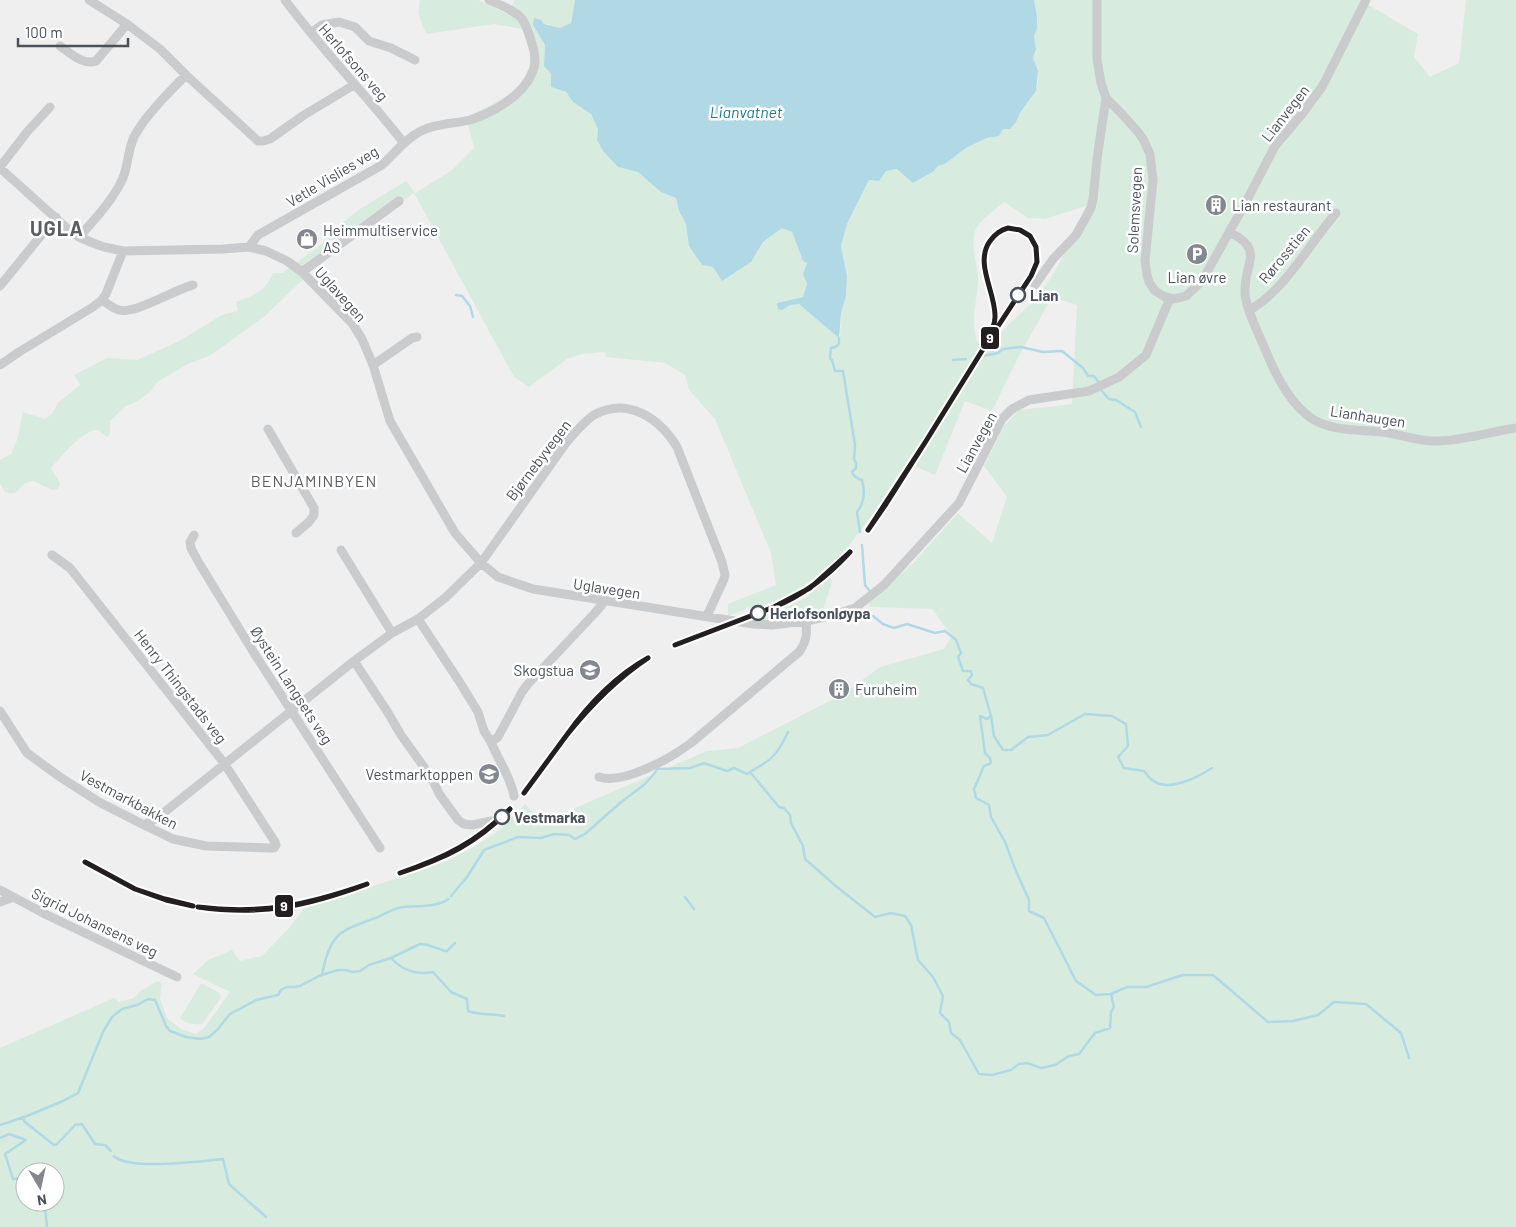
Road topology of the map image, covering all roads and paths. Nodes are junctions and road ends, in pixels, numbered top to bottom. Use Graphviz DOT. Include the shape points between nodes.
graph roads {
  1 [pos="89,0"];
  2 [pos="285,0"];
  3 [pos="489,0"];
  4 [pos="1097,0"];
  5 [pos="1366,0"];
  6 [pos="127,24"];
  7 [pos="310,33"];
  8 [pos="60,46"];
  9 [pos="415,60"];
  10 [pos="186,75"];
  11 [pos="354,85"];
  12 [pos="1106,98"];
  13 [pos="50,107"];
  14 [pos="403,142"];
  15 [pos="0,167"];
  16 [pos="399,201"];
  17 [pos="1336,213"];
  18 [pos="56,217"];
  19 [pos="1228,232"];
  20 [pos="79,237"];
  21 [pos="249,247"];
  22 [pos="122,250"];
  23 [pos="302,272"];
  24 [pos="193,285"];
  25 [pos="1036,285"];
  26 [pos="0,286"];
  27 [pos="1170,298"];
  28 [pos="102,300"];
  29 [pos="1250,310"];
  30 [pos="417,337"];
  31 [pos="0,365"];
  32 [pos="373,365"];
  33 [pos="1516,428"];
  34 [pos="268,429"];
  35 [pos="296,533"];
  36 [pos="194,534"];
  37 [pos="341,550"];
  38 [pos="52,555"];
  39 [pos="481,563"];
  40 [pos="604,602"];
  41 [pos="707,616"];
  42 [pos="418,619"];
  43 [pos="806,621"];
  44 [pos="392,633"];
  45 [pos="354,661"];
  46 [pos="0,710"];
  47 [pos="291,710"];
  48 [pos="491,742"];
  49 [pos="224,763"];
  50 [pos="599,777"];
  51 [pos="514,796"];
  52 [pos="491,821"];
  53 [pos="144,825"];
  54 [pos="276,845"];
  55 [pos="380,848"];
  56 [pos="0,890"];
  57 [pos="13,897"];
  58 [pos="0,902"];
  59 [pos="177,977"];
  1 -- 6 [label="street"];
  2 -- 7 [label="street, Herlofsons veg"];
  3 -- 14 [label="street, Vetle Vislies veg" via="511,10 523,20 535,61 526,85 495,109 469,120 432,126"];
  4 -- 12 [label="street, Solemsvegen" via="1097,59"];
  5 -- 19 [label="street, Lianvegen" via="1322,87 1275,146"];
  6 -- 8 [label="street" via="91,63"];
  6 -- 10 [label="street" via="160,49"];
  7 -- 9 [label="street" via="322,25 339,22 355,27 370,40"];
  7 -- 11 [label="street, Herlofsons veg"];
  10 -- 11 [label="street" via="258,141 270,139"];
  10 -- 20 [label="street" via="142,125 113,196"];
  11 -- 14 [label="street, Herlofsons veg"];
  12 -- 25 [label="street, Solemsvegen" via="1090,208 1076,234"];
  12 -- 27 [label="street, Solemsvegen" via="1138,132 1150,154 1153,180 1146,268 1152,287"];
  13 -- 15 [label="street"];
  14 -- 21 [label="street, Vetle Vislies veg" via="382,165 258,235"];
  15 -- 18 [label="street, Uglavegen"];
  16 -- 23 [label="street, Uglavegen"];
  17 -- 29 [label="street, Rørosstien" via="1276,287"];
  18 -- 20 [label="street, Uglavegen"];
  18 -- 26 [label="street"];
  19 -- 27 [label="street, Lianvegen" via="1198,286 1186,296"];
  19 -- 29 [label="street, Lianhaugen" via="1245,242 1250,252 1245,285"];
  20 -- 22 [label="street, Uglavegen"];
  21 -- 22 [label="street, Uglavegen"];
  21 -- 23 [label="street, Uglavegen" via="266,251"];
  22 -- 28 [label="street"];
  23 -- 32 [label="street, Uglavegen" via="352,324 362,338"];
  24 -- 28 [label="street" via="125,311"];
  27 -- 43 [label="street, Lianvegen" via="1146,355 1119,377 1089,391 1030,400 1012,410 1002,419 959,503 884,585 855,608"];
  28 -- 31 [label="street"];
  29 -- 33 [label="street, Lianhaugen" via="1270,361 1284,386 1303,412 1317,422 1338,428 1435,441"];
  30 -- 32 [label="street"];
  32 -- 39 [label="street, Uglavegen" via="390,421 455,533"];
  34 -- 35 [label="street" via="314,508 309,522"];
  36 -- 47 [label="street, Øystein Langsets veg" via="191,548"];
  37 -- 44 [label="street"];
  38 -- 49 [label="street, Henry Thingstads veg" via="70,568"];
  39 -- 40 [label="street, Uglavegen" via="498,578 516,585"];
  39 -- 41 [label="street, Bjørnebyvegen" via="582,424 606,410 634,410 656,422 677,447 722,562 724,578"];
  39 -- 42 [label="street, Bjørnebyvegen"];
  40 -- 41 [label="street, Uglavegen"];
  40 -- 48 [label="street" via="528,684 498,737"];
  41 -- 43 [label="street, Uglavegen" via="772,625"];
  42 -- 44 [label="street, Bjørnebyvegen"];
  42 -- 48 [label="street" via="478,712"];
  43 -- 50 [label="street" via="807,637 799,652 691,743 644,769 611,779"];
  44 -- 45 [label="street, Bjørnebyvegen"];
  45 -- 47 [label="street, Bjørnebyvegen"];
  45 -- 52 [label="street" via="458,820 472,826"];
  46 -- 53 [label="street, Vestmarkbakken" via="27,753 99,802"];
  47 -- 49 [label="street, Bjørnebyvegen"];
  47 -- 55 [label="street, Øystein Langsets veg"];
  48 -- 51 [label="street"];
  49 -- 53 [label="street, Bjørnebyvegen"];
  49 -- 54 [label="street, Henry Thingstads veg"];
  53 -- 54 [label="street, Vestmarkbakken" via="173,838 206,846 274,848"];
  56 -- 57 [label="street, Sigrid Johansens veg"];
  57 -- 58 [label="street"];
  57 -- 59 [label="street, Sigrid Johansens veg"];
}
